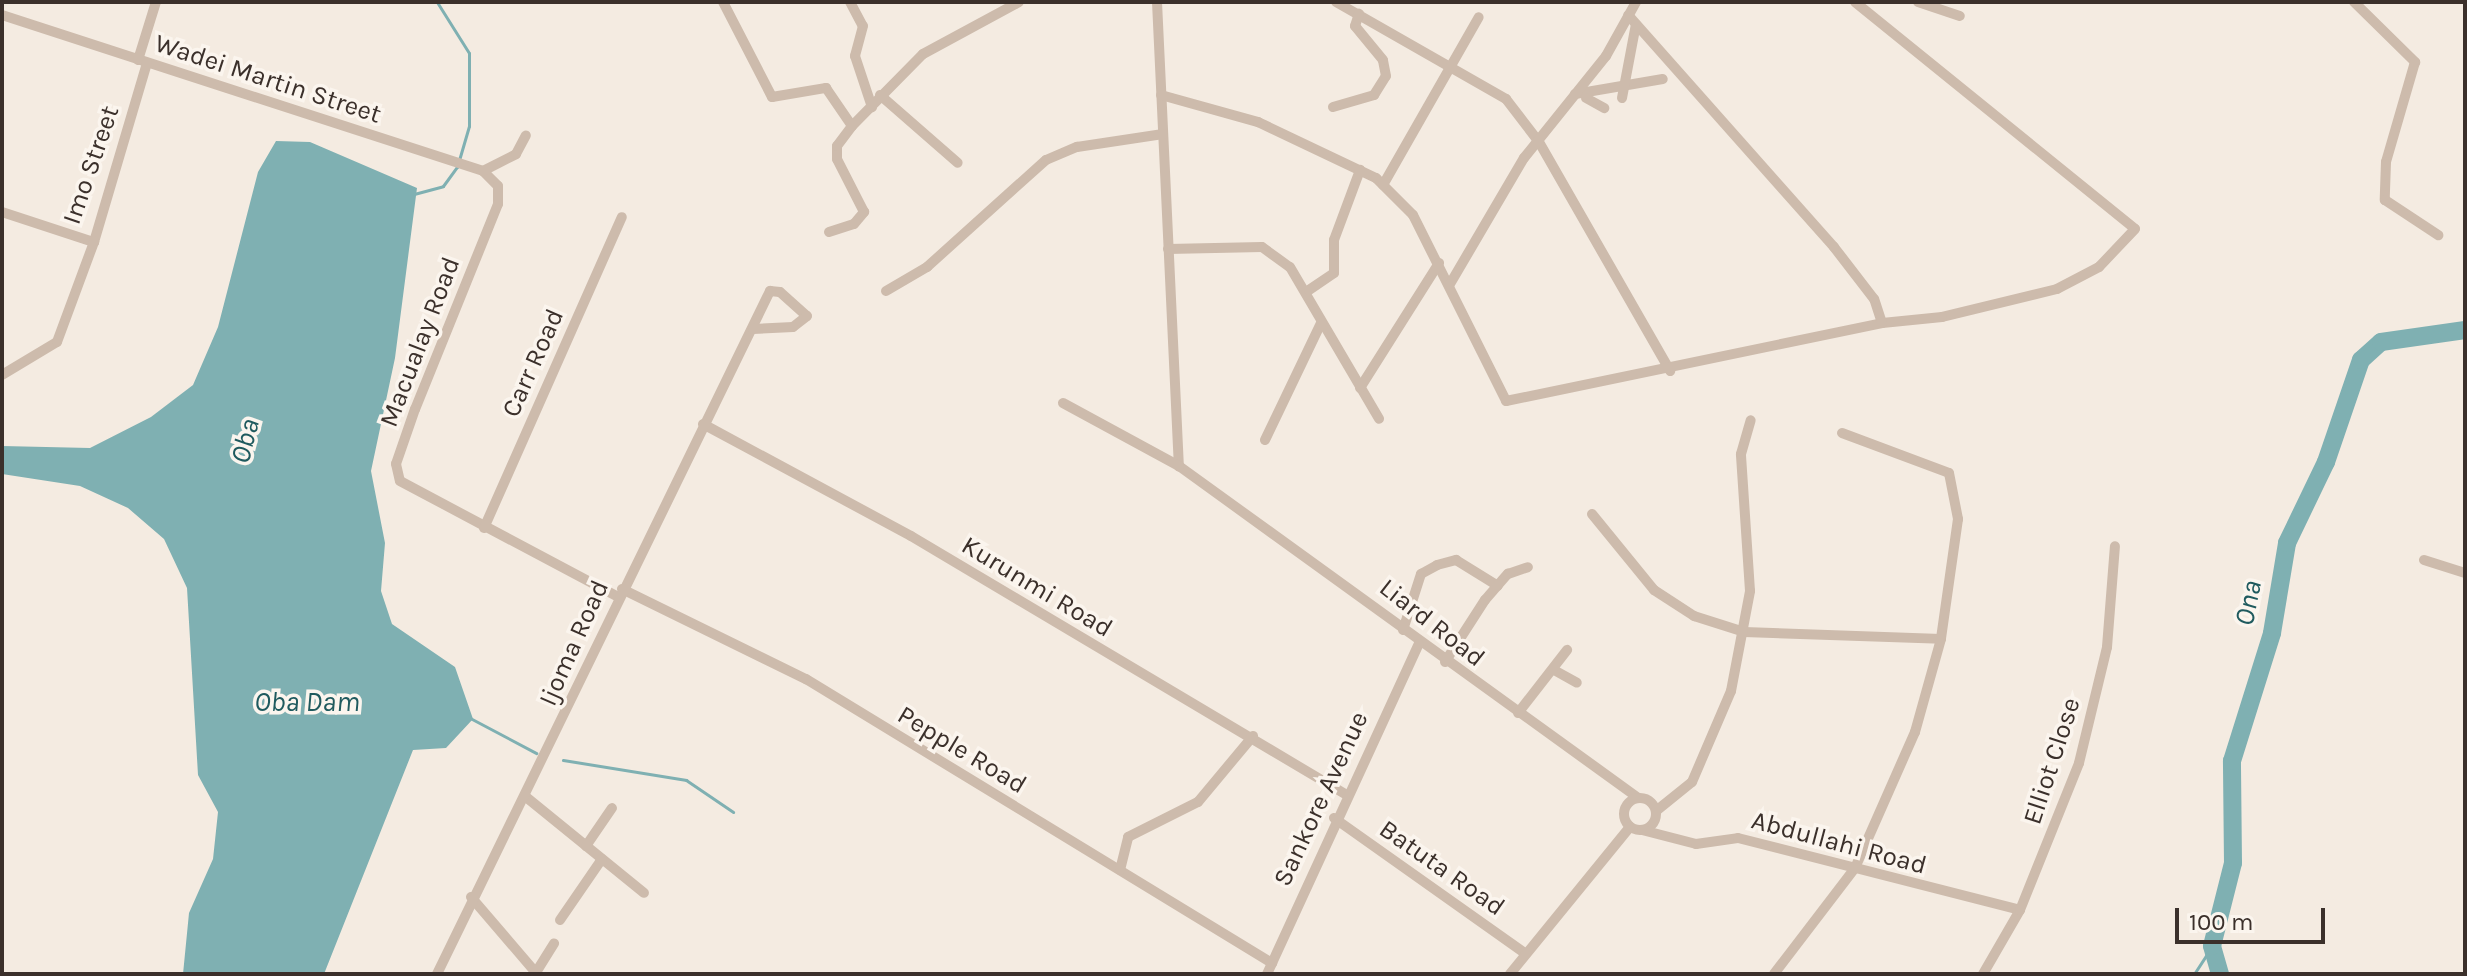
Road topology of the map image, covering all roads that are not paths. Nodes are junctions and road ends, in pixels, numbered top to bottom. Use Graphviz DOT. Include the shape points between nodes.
graph roads {
  1 [pos="156,2"];
  2 [pos="723,2"];
  3 [pos="850,2"];
  4 [pos="1019,2"];
  5 [pos="1157,2"];
  6 [pos="1336,2"];
  7 [pos="1636,2"];
  8 [pos="1855,2"];
  9 [pos="2354,2"];
  10 [pos="1925,3"];
  11 [pos="1359,14"];
  12 [pos="2,15"];
  13 [pos="1960,16"];
  14 [pos="1479,17"];
  15 [pos="1632,20"];
  16 [pos="142,61"];
  17 [pos="1453,64"];
  18 [pos="1663,79"];
  19 [pos="1624,93"];
  20 [pos="880,95"];
  21 [pos="1161,95"];
  22 [pos="1580,96"];
  23 [pos="872,107"];
  24 [pos="1333,107"];
  25 [pos="1604,108"];
  26 [pos="852,126"];
  27 [pos="1163,134"];
  28 [pos="526,135"];
  29 [pos="1539,142"];
  30 [pos="958,163"];
  31 [pos="1360,170"];
  32 [pos="483,171"];
  33 [pos="1383,185"];
  34 [pos="2,212"];
  35 [pos="622,217"];
  36 [pos="829,232"];
  37 [pos="2438,235"];
  38 [pos="94,242"];
  39 [pos="1168,249"];
  40 [pos="1439,263"];
  41 [pos="1450,284"];
  42 [pos="1309,290"];
  43 [pos="886,291"];
  44 [pos="1321,323"];
  45 [pos="1882,323"];
  46 [pos="753,329"];
  47 [pos="1670,371"];
  48 [pos="2,375"];
  49 [pos="1360,388"];
  50 [pos="1063,403"];
  51 [pos="1379,419"];
  52 [pos="1751,420"];
  53 [pos="703,424"];
  54 [pos="1842,433"];
  55 [pos="1265,440"];
  56 [pos="1179,466"];
  57 [pos="414,492"];
  58 [pos="1592,514"];
  59 [pos="484,528"];
  60 [pos="2115,546"];
  61 [pos="2424,560"];
  62 [pos="1528,567"];
  63 [pos="2465,573"];
  64 [pos="1498,586"];
  65 [pos="620,593"];
  66 [pos="1403,630"];
  67 [pos="1744,632"];
  68 [pos="1941,639"];
  69 [pos="1419,644"];
  70 [pos="1567,650"];
  71 [pos="1445,662"];
  72 [pos="1554,670"];
  73 [pos="1577,683"];
  74 [pos="1518,713"];
  75 [pos="1253,736"];
  76 [pos="1345,794"];
  77 [pos="526,797"];
  78 [pos="1637,797"];
  79 [pos="612,808"];
  80 [pos="1655,816"];
  81 [pos="1334,818"];
  82 [pos="1630,827"];
  83 [pos="1642,830"];
  84 [pos="1663,836"];
  85 [pos="586,846"];
  86 [pos="602,859"];
  87 [pos="1855,868"];
  88 [pos="1120,870"];
  89 [pos="644,893"];
  90 [pos="471,897"];
  91 [pos="2020,910"];
  92 [pos="560,920"];
  93 [pos="554,943"];
  94 [pos="1526,954"];
  95 [pos="1270,969"];
  96 [pos="536,973"];
  97 [pos="437,974"];
  98 [pos="1510,974"];
  99 [pos="1774,974"];
  100 [pos="1983,974"];
  1 -- 16 [label="street, Imo Street"];
  2 -- 26 [label="street" via="769,95 788,99 807,87 826,88"];
  3 -- 23 [label="street" via="863,26 855,56"];
  4 -- 20 [label="street" via="923,54"];
  5 -- 21 [label="street"];
  6 -- 11 [label="street"];
  7 -- 15 [label="street"];
  8 -- 45 [label="street" via="2135,229 2099,267 2057,289 1942,317"];
  9 -- 37 [label="street" via="2415,62 2386,162 2385,200"];
  10 -- 13 [label="street"];
  11 -- 17 [label="street"];
  11 -- 24 [label="street" via="1355,26 1383,60 1386,76 1374,95"];
  12 -- 16 [label="street, Wadei Martin Street"];
  14 -- 17 [label="street"];
  15 -- 19 [label="street"];
  15 -- 22 [label="street"];
  15 -- 45 [label="street" via="1834,247 1874,299"];
  16 -- 32 [label="street, Wadei Martin Street"];
  16 -- 38 [label="street, Imo Street"];
  17 -- 29 [label="street" via="1506,99"];
  17 -- 33 [label="street"];
  18 -- 19 [label="street"];
  19 -- 22 [label="street"];
  20 -- 23 [label="street"];
  20 -- 30 [label="street"];
  21 -- 27 [label="street"];
  21 -- 31 [label="street" via="1258,122"];
  22 -- 25 [label="street"];
  22 -- 29 [label="street"];
  23 -- 26 [label="street"];
  26 -- 36 [label="street" via="837,146 837,159 864,212 854,224"];
  27 -- 39 [label="street"];
  27 -- 43 [label="street" via="1077,147 1046,160 927,267"];
  28 -- 32 [label="street" via="516,154"];
  29 -- 41 [label="street"];
  29 -- 47 [label="street"];
  31 -- 33 [label="street"];
  31 -- 42 [label="street" via="1334,240 1334,273"];
  32 -- 57 [label="street, Macualay Road" via="498,186 498,204 396,464 400,481"];
  33 -- 40 [label="street" via="1413,215"];
  34 -- 38 [label="street, Imo Street"];
  35 -- 59 [label="street, Carr Road"];
  38 -- 48 [label="street" via="71,320 57,342"];
  39 -- 42 [label="street" via="1262,247"];
  39 -- 56 [label="street"];
  40 -- 41 [label="street"];
  40 -- 49 [label="street"];
  41 -- 47 [label="street" via="1506,401"];
  42 -- 44 [label="street"];
  44 -- 49 [label="street"];
  44 -- 55 [label="street"];
  45 -- 47 [label="street"];
  46 -- 46 [label="street, Ijoma Road" via="775,290 807,316 793,327"];
  46 -- 53 [label="street, Ijoma Road"];
  49 -- 51 [label="street"];
  50 -- 56 [label="street, Liard Road"];
  52 -- 67 [label="street" via="1741,454 1751,517"];
  53 -- 65 [label="street, Ijoma Road"];
  53 -- 75 [label="street, Kurunmi Road"];
  54 -- 68 [label="street" via="1949,473 1958,519"];
  56 -- 66 [label="street, Liard Road"];
  57 -- 59 [label="street, Pepple Road"];
  58 -- 67 [label="street" via="1674,606"];
  59 -- 65 [label="street, Pepple Road"];
  60 -- 91 [label="street, Elliot Close" via="2091,720"];
  61 -- 63 [label="street"];
  62 -- 64 [label="street"];
  64 -- 66 [label="street" via="1456,560 1437,565 1421,574"];
  64 -- 71 [label="street"];
  65 -- 77 [label="street, Ijoma Road"];
  65 -- 88 [label="street, Pepple Road" via="806,679"];
  66 -- 69 [label="street, Liard Road"];
  67 -- 68 [label="street"];
  67 -- 80 [label="street" via="1705,760 1676,801"];
  68 -- 87 [label="street" via="1915,732"];
  69 -- 71 [label="street, Liard Road"];
  69 -- 76 [label="street, Sankore Avenue"];
  70 -- 72 [label="street"];
  71 -- 74 [label="street, Liard Road"];
  72 -- 73 [label="street"];
  72 -- 74 [label="street"];
  74 -- 78 [label="street, Liard Road"];
  75 -- 76 [label="street, Kurunmi Road"];
  75 -- 88 [label="street" via="1198,802 1128,837"];
  76 -- 81 [label="street, Sankore Avenue"];
  77 -- 85 [label="street"];
  77 -- 90 [label="street, Ijoma Road"];
  78 -- 80 [label="street, Liard Road"];
  78 -- 82 [label="street" via="1623,813"];
  79 -- 85 [label="street"];
  80 -- 83 [label="street"];
  80 -- 84 [label="street"];
  81 -- 94 [label="street, Batuta Road"];
  81 -- 95 [label="street, Sankore Avenue"];
  82 -- 83 [label="street, Abdullahi Road"];
  82 -- 94 [label="street"];
  83 -- 84 [label="street, Abdullahi Road"];
  84 -- 87 [label="street, Abdullahi Road" via="1696,844 1738,838"];
  85 -- 86 [label="street"];
  86 -- 89 [label="street"];
  86 -- 92 [label="street"];
  87 -- 91 [label="street, Abdullahi Road"];
  87 -- 99 [label="street"];
  88 -- 95 [label="street, Pepple Road"];
  90 -- 96 [label="street"];
  90 -- 97 [label="street, Ijoma Road"];
  91 -- 100 [label="street, Elliot Close"];
  93 -- 96 [label="street"];
  94 -- 98 [label="street"];
}
